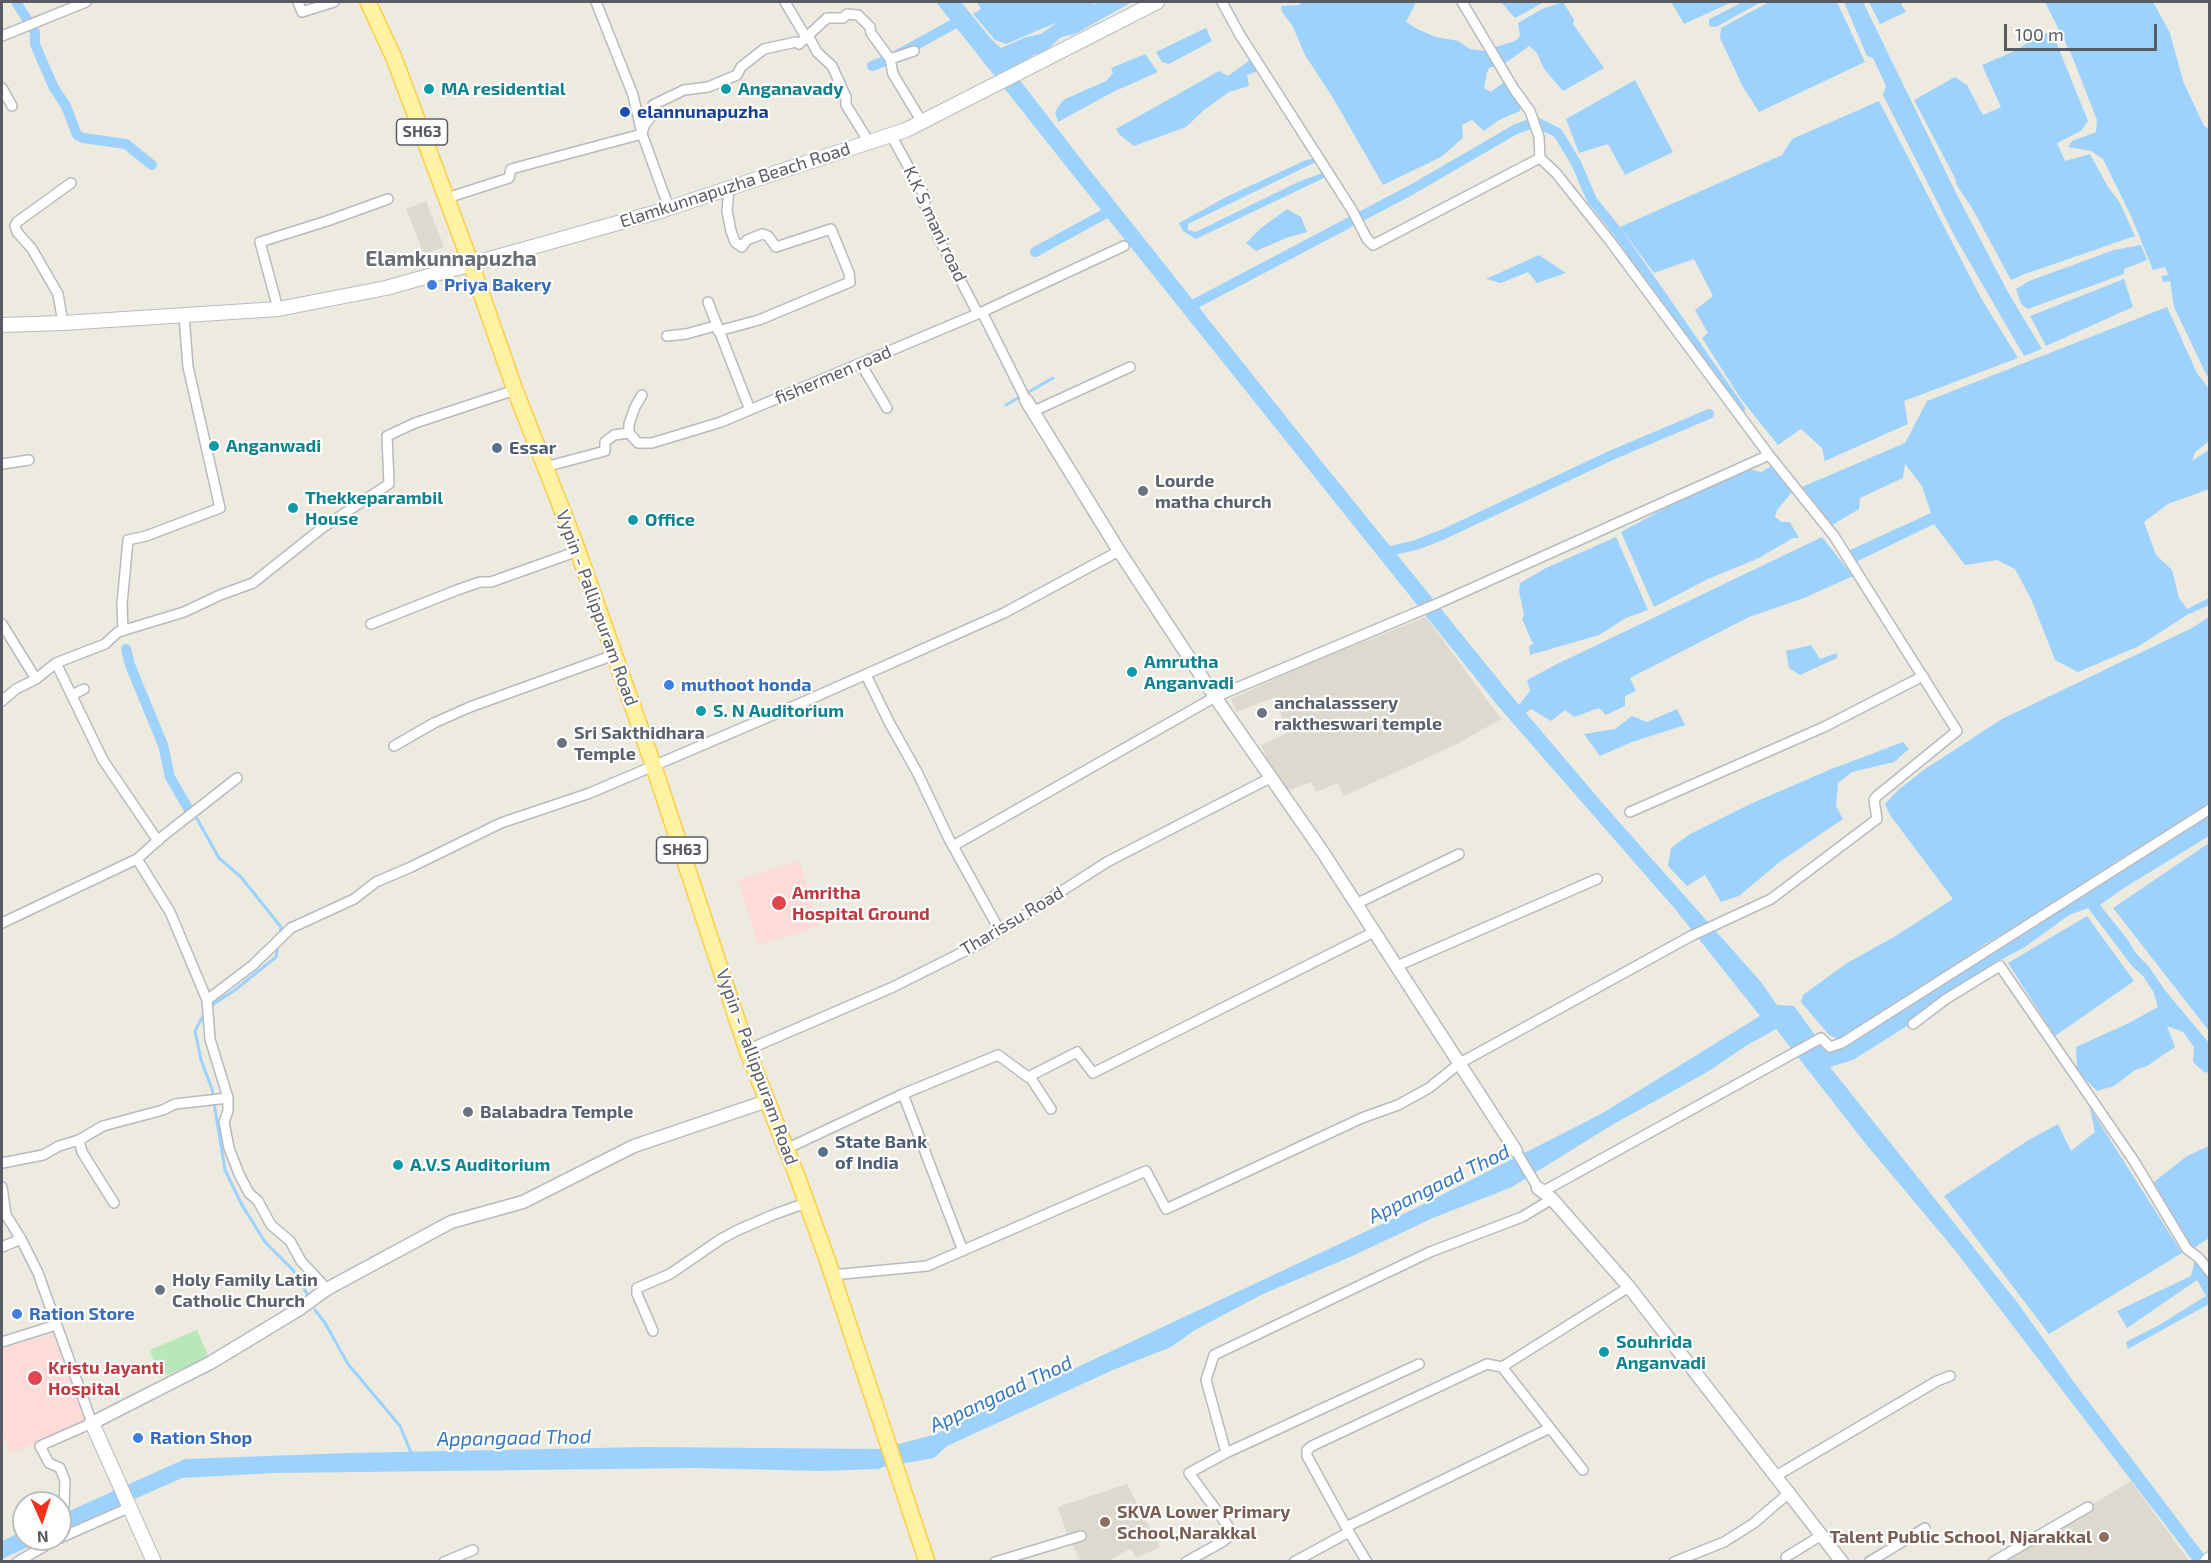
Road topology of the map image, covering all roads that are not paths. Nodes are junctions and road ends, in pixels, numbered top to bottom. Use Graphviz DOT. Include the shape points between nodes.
graph roads {
  1 [pos="59,2"];
  2 [pos="86,2"];
  3 [pos="298,2"];
  4 [pos="334,2"];
  5 [pos="368,2"];
  6 [pos="596,2"];
  7 [pos="785,2"];
  8 [pos="1157,2"];
  9 [pos="1222,2"];
  10 [pos="1462,2"];
  11 [pos="65,11"];
  12 [pos="2,36"];
  13 [pos="808,38"];
  14 [pos="914,51"];
  15 [pos="889,57"];
  16 [pos="2,88"];
  17 [pos="12,106"];
  18 [pos="922,122"];
  19 [pos="642,134"];
  20 [pos="891,135"];
  21 [pos="869,142"];
  22 [pos="1540,158"];
  23 [pos="71,183"];
  24 [pos="729,189"];
  25 [pos="447,198"];
  26 [pos="388,199"];
  27 [pos="669,208"];
  28 [pos="1124,246"];
  29 [pos="471,264"];
  30 [pos="708,302"];
  31 [pos="278,309"];
  32 [pos="980,313"];
  33 [pos="184,315"];
  34 [pos="63,323"];
  35 [pos="2,325"];
  36 [pos="717,328"];
  37 [pos="667,336"];
  38 [pos="861,363"];
  39 [pos="1130,367"];
  40 [pos="515,390"];
  41 [pos="642,395"];
  42 [pos="1023,395"];
  43 [pos="887,408"];
  44 [pos="750,410"];
  45 [pos="1034,411"];
  46 [pos="629,433"];
  47 [pos="1769,455"];
  48 [pos="29,460"];
  49 [pos="2,464"];
  50 [pos="545,467"];
  51 [pos="578,551"];
  52 [pos="1119,551"];
  53 [pos="2,624"];
  54 [pos="371,624"];
  55 [pos="123,631"];
  56 [pos="614,655"];
  57 [pos="56,663"];
  58 [pos="866,675"];
  59 [pos="1923,676"];
  60 [pos="36,679"];
  61 [pos="84,689"];
  62 [pos="72,695"];
  63 [pos="1215,697"];
  64 [pos="2,701"];
  65 [pos="393,746"];
  66 [pos="654,767"];
  67 [pos="237,778"];
  68 [pos="1270,778"];
  69 [pos="2210,809"];
  70 [pos="1630,812"];
  71 [pos="158,840"];
  72 [pos="953,846"];
  73 [pos="1459,854"];
  74 [pos="136,859"];
  75 [pos="1597,879"];
  76 [pos="1356,904"];
  77 [pos="2,923"];
  78 [pos="1000,931"];
  79 [pos="1374,932"];
  80 [pos="1397,966"];
  81 [pos="207,1000"];
  82 [pos="1913,1024"];
  83 [pos="747,1050"];
  84 [pos="1460,1063"];
  85 [pos="1028,1077"];
  86 [pos="903,1094"];
  87 [pos="223,1098"];
  88 [pos="767,1101"];
  89 [pos="1051,1109"];
  90 [pos="79,1140"];
  91 [pos="786,1149"];
  92 [pos="1516,1151"];
  93 [pos="2,1163"];
  94 [pos="2,1187"];
  95 [pos="1544,1193"];
  96 [pos="114,1203"];
  97 [pos="806,1203"];
  98 [pos="21,1239"];
  99 [pos="2,1247"];
  100 [pos="963,1251"];
  101 [pos="2210,1272"];
  102 [pos="832,1275"];
  103 [pos="1629,1287"];
  104 [pos="327,1289"];
  105 [pos="56,1325"];
  106 [pos="653,1331"];
  107 [pos="2,1342"];
  108 [pos="1419,1364"];
  109 [pos="1502,1366"];
  110 [pos="1950,1376"];
  111 [pos="92,1423"];
  112 [pos="1550,1428"];
  113 [pos="1226,1452"];
  114 [pos="1583,1470"];
  115 [pos="1776,1476"];
  116 [pos="65,1491"];
  117 [pos="1790,1492"];
  118 [pos="128,1502"];
  119 [pos="2088,1507"];
  120 [pos="1925,1528"];
  121 [pos="1348,1529"];
  122 [pos="72,1532"];
  123 [pos="1081,1536"];
  124 [pos="1820,1536"];
  125 [pos="473,1550"];
  126 [pos="36,1551"];
  127 [pos="1785,1557"];
  128 [pos="17,1562"];
  129 [pos="154,1562"];
  130 [pos="444,1562"];
  131 [pos="927,1562"];
  132 [pos="995,1562"];
  133 [pos="1186,1562"];
  134 [pos="1294,1562"];
  135 [pos="1367,1562"];
  136 [pos="1674,1562"];
  137 [pos="1842,1562"];
  138 [pos="1869,1562"];
  139 [pos="1993,1562"];
  1 -- 11 [label="street"];
  2 -- 11 [label="street"];
  3 -- 4 [label="street" via="302,12"];
  5 -- 25 [label="main road, Vypin - Pallippuram Road / SH63" via="394,58"];
  6 -- 19 [label="street" via="633,95"];
  7 -- 13 [label="street"];
  8 -- 18 [label="main road, Elamkunnapuzha Beach Road"];
  9 -- 22 [label="street" via="1373,245"];
  10 -- 22 [label="street" via="1530,111 1539,137"];
  11 -- 12 [label="street"];
  13 -- 15 [label="street" via="826,18 858,15"];
  13 -- 19 [label="street" via="800,44 764,49 737,75 720,83 684,90 653,105 653,114"];
  13 -- 21 [label="street" via="832,66 846,96 846,105"];
  14 -- 15 [label="street"];
  15 -- 18 [label="street" via="893,74"];
  16 -- 17 [label="street"];
  18 -- 20 [label="main road, Elamkunnapuzha Beach Road"];
  19 -- 25 [label="street" via="512,168 509,178"];
  19 -- 27 [label="street"];
  20 -- 21 [label="main road, Elamkunnapuzha Beach Road"];
  20 -- 32 [label="street, K.K S mani road" via="926,199 924,203 938,237"];
  21 -- 24 [label="main road, Elamkunnapuzha Beach Road"];
  22 -- 47 [label="street" via="1610,241"];
  23 -- 34 [label="street" via="15,226 58,294"];
  24 -- 27 [label="main road, Elamkunnapuzha Beach Road"];
  24 -- 36 [label="street" via="727,211 735,242 742,247 747,240 762,234 776,247 831,230 850,282 759,320"];
  25 -- 29 [label="main road, Vypin - Pallippuram Road / SH63"];
  26 -- 31 [label="street" via="260,242"];
  27 -- 29 [label="main road, Elamkunnapuzha Beach Road"];
  28 -- 32 [label="street, fishermen road"];
  29 -- 31 [label="main road, Elamkunnapuzha Beach Road" via="386,288"];
  29 -- 40 [label="main road, Vypin - Pallippuram Road / SH63"];
  30 -- 36 [label="street"];
  31 -- 33 [label="main road, Elamkunnapuzha Beach Road"];
  32 -- 38 [label="street, fishermen road"];
  32 -- 42 [label="street, K.K S mani road"];
  33 -- 34 [label="main road, Elamkunnapuzha Beach Road"];
  33 -- 55 [label="street" via="188,367 220,508 128,540"];
  34 -- 35 [label="main road, Elamkunnapuzha Beach Road"];
  36 -- 37 [label="street"];
  36 -- 44 [label="street"];
  38 -- 43 [label="street"];
  38 -- 44 [label="street, fishermen road"];
  39 -- 45 [label="street"];
  40 -- 50 [label="main road, Vypin - Pallippuram Road / SH63"];
  40 -- 55 [label="street" via="387,436 389,484 322,528 256,581 184,612"];
  41 -- 46 [label="street"];
  42 -- 45 [label="street"];
  44 -- 46 [label="street, fishermen road" via="652,443 638,443"];
  45 -- 52 [label="street"];
  46 -- 50 [label="street" via="614,435 605,442 605,451"];
  47 -- 59 [label="street" via="1834,536"];
  47 -- 63 [label="street" via="1439,603"];
  48 -- 49 [label="street"];
  50 -- 51 [label="main road, Vypin - Pallippuram Road / SH63"];
  51 -- 54 [label="street" via="457,590"];
  51 -- 56 [label="main road, Vypin - Pallippuram Road / SH63"];
  52 -- 58 [label="street" via="1004,613"];
  52 -- 63 [label="street"];
  53 -- 60 [label="street"];
  55 -- 57 [label="street" via="105,644"];
  56 -- 65 [label="street" via="470,707"];
  56 -- 66 [label="main road, Vypin - Pallippuram Road / SH63"];
  57 -- 60 [label="street"];
  57 -- 62 [label="street"];
  58 -- 66 [label="street"];
  58 -- 72 [label="street"];
  59 -- 70 [label="street" via="1824,727"];
  59 -- 84 [label="street" via="1957,730 1877,796 1877,819 1771,899 1691,936"];
  60 -- 64 [label="street" via="16,688"];
  61 -- 62 [label="street"];
  62 -- 71 [label="street" via="103,760"];
  63 -- 68 [label="street"];
  63 -- 72 [label="street"];
  66 -- 81 [label="street" via="501,822 376,882 354,899 291,928 253,965"];
  66 -- 83 [label="main road, Vypin - Pallippuram Road / SH63"];
  67 -- 71 [label="street"];
  68 -- 76 [label="street"];
  68 -- 78 [label="street, Tharissu Road" via="1107,862"];
  69 -- 95 [label="street" via="1842,1043 1830,1047 1821,1038"];
  71 -- 74 [label="street"];
  72 -- 78 [label="street"];
  73 -- 76 [label="street"];
  74 -- 77 [label="street"];
  74 -- 81 [label="street" via="170,912"];
  75 -- 80 [label="street"];
  76 -- 79 [label="street"];
  78 -- 83 [label="street, Tharissu Road" via="892,987"];
  79 -- 80 [label="street"];
  79 -- 85 [label="street" via="1093,1073 1077,1052"];
  80 -- 84 [label="street"];
  81 -- 87 [label="street" via="210,1039"];
  82 -- 101 [label="street" via="2000,966 2134,1161 2187,1249"];
  83 -- 88 [label="main road, Vypin - Pallippuram Road / SH63"];
  84 -- 92 [label="street"];
  84 -- 100 [label="street" via="1430,1088 1398,1105 1166,1209 1146,1171"];
  85 -- 86 [label="street" via="998,1055"];
  85 -- 89 [label="street"];
  86 -- 91 [label="street"];
  86 -- 100 [label="street"];
  87 -- 90 [label="street" via="176,1104 103,1126"];
  87 -- 104 [label="street" via="228,1111 224,1122 229,1148 249,1193 271,1225 290,1241 301,1261"];
  88 -- 91 [label="main road, Vypin - Pallippuram Road / SH63"];
  88 -- 104 [label="street" via="634,1146 523,1202 451,1222"];
  90 -- 93 [label="street" via="43,1155"];
  90 -- 96 [label="street" via="82,1152"];
  91 -- 97 [label="main road, Vypin - Pallippuram Road / SH63"];
  92 -- 95 [label="street"];
  94 -- 98 [label="street" via="6,1215"];
  95 -- 103 [label="street"];
  95 -- 113 [label="street" via="1522,1217 1430,1252 1214,1355 1206,1380"];
  97 -- 102 [label="main road, Vypin - Pallippuram Road / SH63"];
  97 -- 106 [label="street" via="738,1230 670,1274 637,1288"];
  98 -- 99 [label="street"];
  98 -- 105 [label="street"];
  100 -- 102 [label="street" via="927,1266"];
  102 -- 131 [label="main road, Vypin - Pallippuram Road / SH63"];
  103 -- 109 [label="street"];
  103 -- 115 [label="street"];
  104 -- 111 [label="street" via="210,1363"];
  105 -- 107 [label="street"];
  105 -- 111 [label="street"];
  108 -- 113 [label="street"];
  109 -- 112 [label="street"];
  109 -- 121 [label="street" via="1487,1364 1307,1450"];
  110 -- 115 [label="street"];
  111 -- 116 [label="street" via="40,1446 49,1463 60,1468"];
  111 -- 118 [label="main road"];
  112 -- 114 [label="street"];
  112 -- 121 [label="street"];
  113 -- 133 [label="street" via="1189,1473 1233,1533"];
  115 -- 117 [label="street"];
  117 -- 124 [label="street"];
  117 -- 136 [label="street" via="1724,1542"];
  118 -- 122 [label="street" via="126,1509"];
  118 -- 129 [label="main road"];
  119 -- 139 [label="street"];
  120 -- 138 [label="street"];
  121 -- 134 [label="street"];
  121 -- 135 [label="street"];
  123 -- 132 [label="street"];
  124 -- 127 [label="street"];
  124 -- 137 [label="street"];
  125 -- 130 [label="street"];
  126 -- 128 [label="street"];
}
